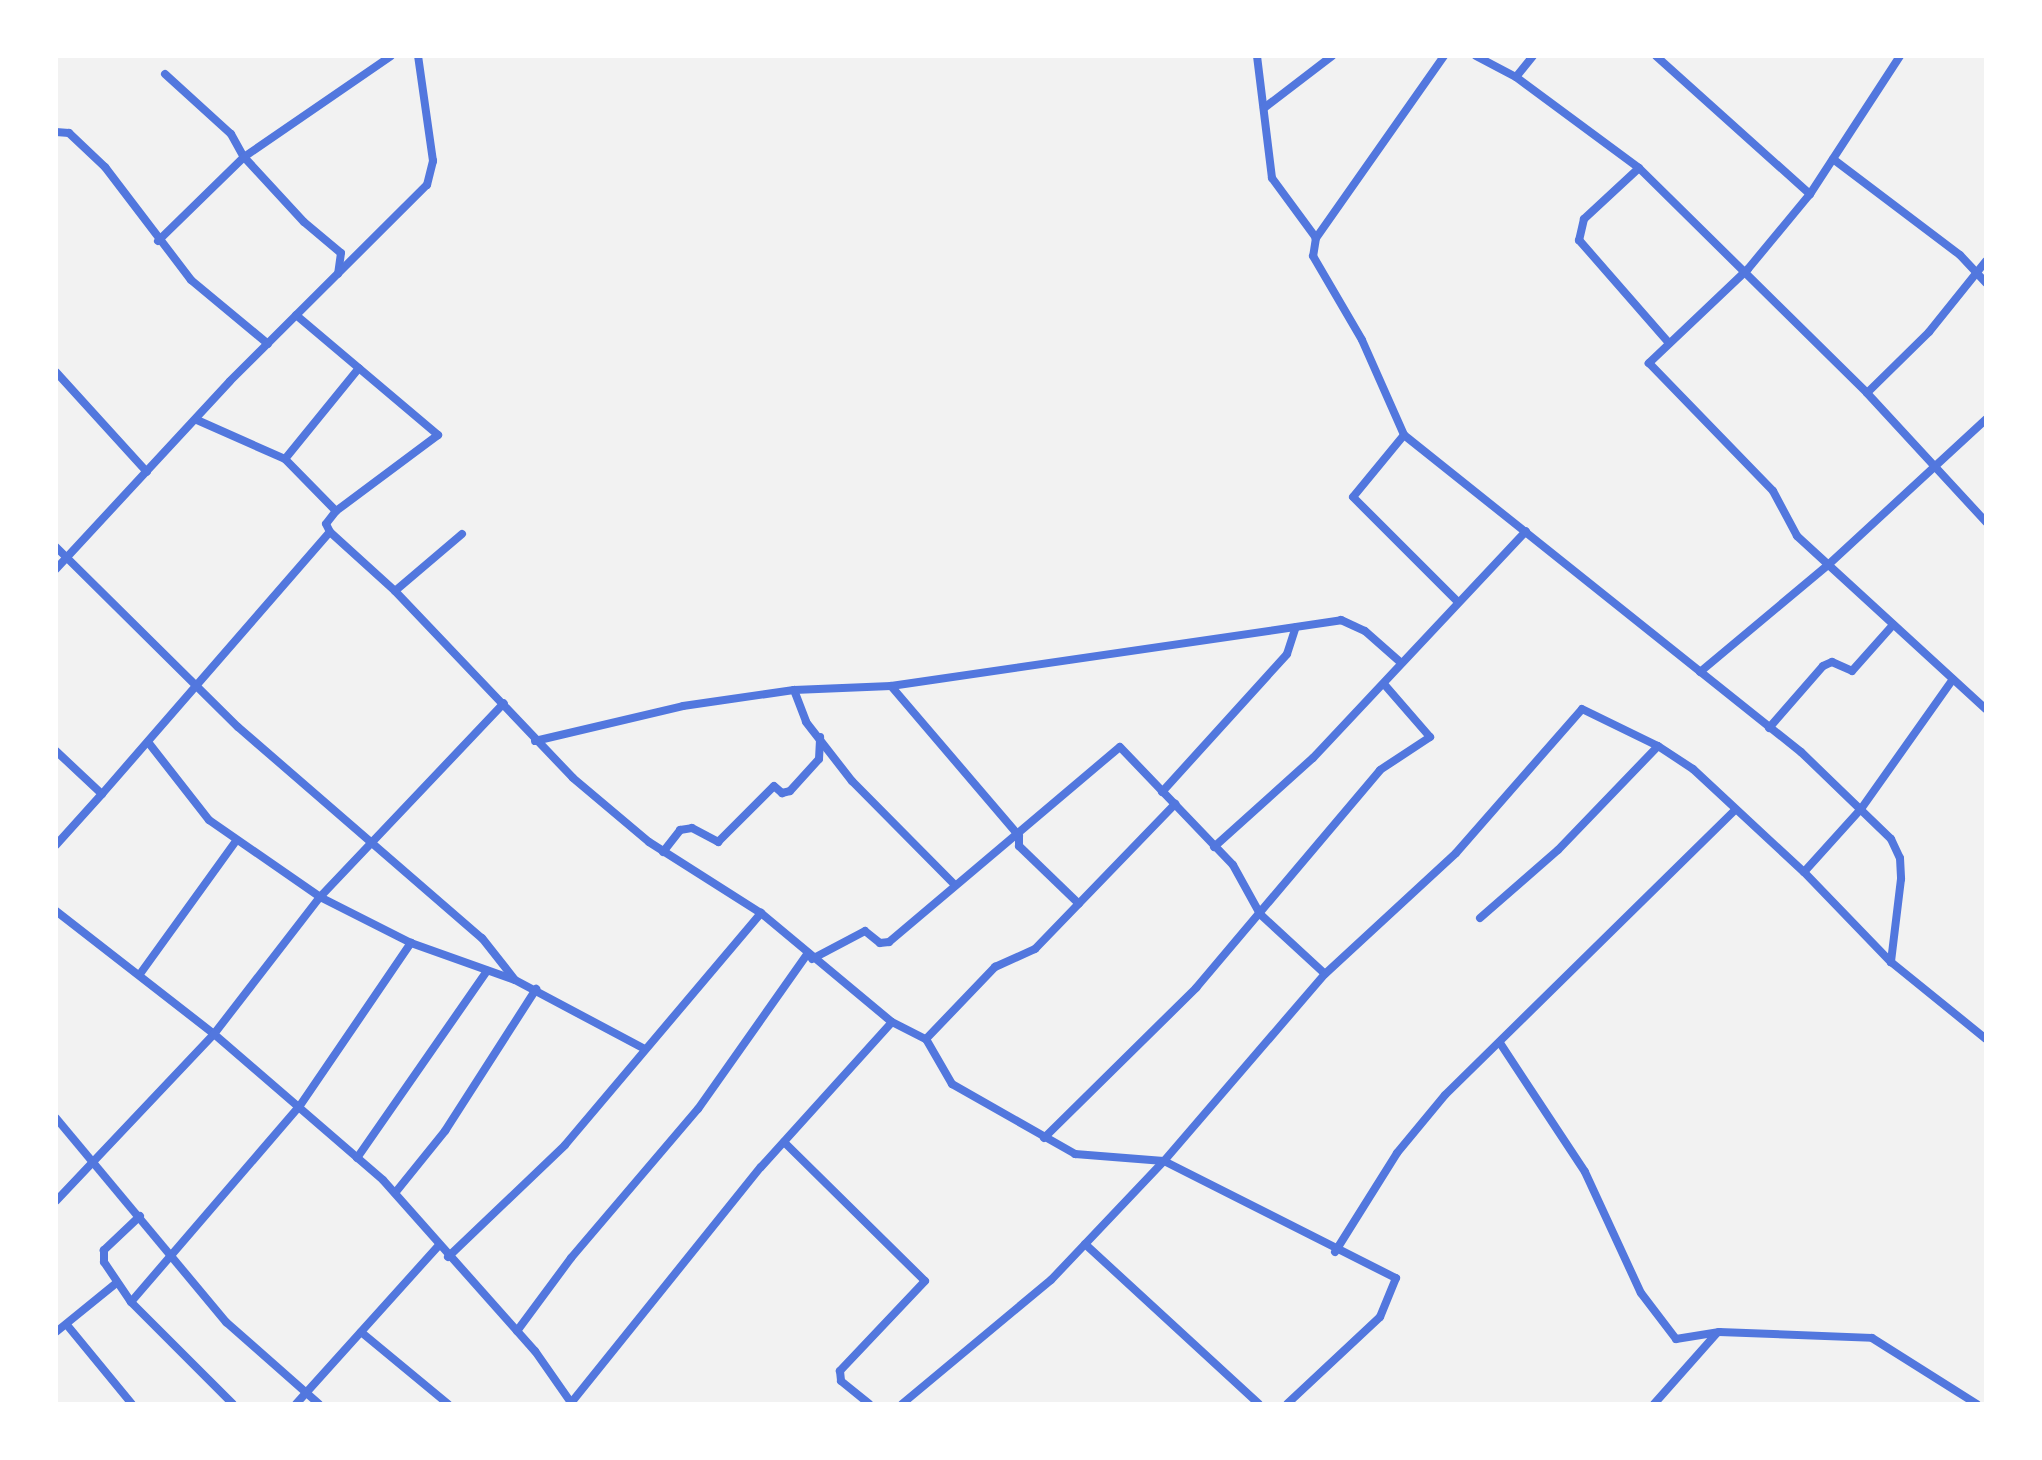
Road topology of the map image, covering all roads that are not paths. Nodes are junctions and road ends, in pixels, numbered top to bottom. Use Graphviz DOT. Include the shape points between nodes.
graph roads {
  1 [pos="391,56"];
  2 [pos="418,56"];
  3 [pos="1257,56"];
  4 [pos="1332,56"];
  5 [pos="1444,56"];
  6 [pos="1476,56"];
  7 [pos="1533,56"];
  8 [pos="1656,56"];
  9 [pos="1900,56"];
  10 [pos="165,74"];
  11 [pos="1516,77"];
  12 [pos="1264,108"];
  13 [pos="56,132"];
  14 [pos="244,157"];
  15 [pos="1833,159"];
  16 [pos="1639,168"];
  17 [pos="1810,194"];
  18 [pos="1316,238"];
  19 [pos="158,241"];
  20 [pos="1986,261"];
  21 [pos="1742,272"];
  22 [pos="1975,272"];
  23 [pos="338,274"];
  24 [pos="1986,283"];
  25 [pos="296,315"];
  26 [pos="1668,342"];
  27 [pos="268,344"];
  28 [pos="359,368"];
  29 [pos="56,372"];
  30 [pos="1867,393"];
  31 [pos="1986,419"];
  32 [pos="197,420"];
  33 [pos="1404,435"];
  34 [pos="285,459"];
  35 [pos="1935,464"];
  36 [pos="147,472"];
  37 [pos="336,511"];
  38 [pos="1986,522"];
  39 [pos="1526,531"];
  40 [pos="330,532"];
  41 [pos="462,534"];
  42 [pos="56,547"];
  43 [pos="66,558"];
  44 [pos="1828,565"];
  45 [pos="56,569"];
  46 [pos="395,591"];
  47 [pos="1458,602"];
  48 [pos="1893,625"];
  49 [pos="1296,627"];
  50 [pos="1399,661"];
  51 [pos="1700,672"];
  52 [pos="1953,679"];
  53 [pos="1384,684"];
  54 [pos="891,686"];
  55 [pos="197,687"];
  56 [pos="794,690"];
  57 [pos="504,703"];
  58 [pos="1986,709"];
  59 [pos="1769,728"];
  60 [pos="820,737"];
  61 [pos="535,741"];
  62 [pos="148,742"];
  63 [pos="1658,746"];
  64 [pos="56,751"];
  65 [pos="1162,792"];
  66 [pos="102,794"];
  67 [pos="1175,804"];
  68 [pos="1861,809"];
  69 [pos="1735,810"];
  70 [pos="1019,836"];
  71 [pos="236,841"];
  72 [pos="371,842"];
  73 [pos="56,845"];
  74 [pos="1214,847"];
  75 [pos="663,852"];
  76 [pos="1804,872"];
  77 [pos="955,885"];
  78 [pos="320,897"];
  79 [pos="1079,904"];
  80 [pos="56,911"];
  81 [pos="761,913"];
  82 [pos="1260,914"];
  83 [pos="1480,918"];
  84 [pos="411,943"];
  85 [pos="810,956"];
  86 [pos="1891,962"];
  87 [pos="487,971"];
  88 [pos="140,974"];
  89 [pos="1325,974"];
  90 [pos="515,980"];
  91 [pos="536,989"];
  92 [pos="892,1022"];
  93 [pos="214,1034"];
  94 [pos="926,1039"];
  95 [pos="1986,1039"];
  96 [pos="1500,1043"];
  97 [pos="645,1049"];
  98 [pos="299,1107"];
  99 [pos="56,1118"];
  100 [pos="1044,1138"];
  101 [pos="784,1142"];
  102 [pos="357,1158"];
  103 [pos="94,1160"];
  104 [pos="1164,1161"];
  105 [pos="395,1193"];
  106 [pos="56,1201"];
  107 [pos="140,1216"];
  108 [pos="1085,1244"];
  109 [pos="439,1245"];
  110 [pos="1335,1252"];
  111 [pos="175,1255"];
  112 [pos="448,1257"];
  113 [pos="115,1284"];
  114 [pos="131,1302"];
  115 [pos="67,1325"];
  116 [pos="517,1331"];
  117 [pos="56,1332"];
  118 [pos="361,1332"];
  119 [pos="1719,1332"];
  120 [pos="307,1393"];
  121 [pos="132,1404"];
  122 [pos="233,1404"];
  123 [pos="296,1404"];
  124 [pos="319,1404"];
  125 [pos="448,1404"];
  126 [pos="572,1404"];
  127 [pos="869,1404"];
  128 [pos="902,1404"];
  129 [pos="1259,1404"];
  130 [pos="1287,1404"];
  131 [pos="1654,1404"];
  132 [pos="1977,1404"];
  1 -- 14 [label="street"];
  2 -- 23 [label="street" via="433,173 396,220"];
  3 -- 12 [label="street"];
  4 -- 12 [label="street"];
  5 -- 18 [label="street"];
  6 -- 11 [label="street"];
  7 -- 11 [label="street"];
  8 -- 17 [label="street"];
  9 -- 15 [label="street"];
  10 -- 14 [label="street" via="231,134"];
  11 -- 16 [label="street"];
  12 -- 18 [label="street" via="1272,178"];
  13 -- 19 [label="street" via="69,133 105,167"];
  14 -- 19 [label="street"];
  14 -- 23 [label="street" via="341,253"];
  15 -- 17 [label="street"];
  15 -- 22 [label="street"];
  16 -- 21 [label="street"];
  16 -- 26 [label="street" via="1584,219 1579,240"];
  17 -- 21 [label="street"];
  18 -- 33 [label="street" via="1313,256 1362,340"];
  19 -- 27 [label="street" via="191,280"];
  20 -- 22 [label="street"];
  21 -- 26 [label="street"];
  21 -- 30 [label="street"];
  22 -- 24 [label="street"];
  22 -- 30 [label="street" via="1929,332"];
  23 -- 25 [label="street"];
  25 -- 27 [label="street"];
  25 -- 28 [label="street"];
  26 -- 44 [label="street" via="1649,363 1652,371 1773,491 1797,536"];
  27 -- 32 [label="street"];
  28 -- 34 [label="street"];
  28 -- 37 [label="street" via="438,435"];
  29 -- 36 [label="street"];
  30 -- 35 [label="street"];
  31 -- 35 [label="street"];
  32 -- 34 [label="street"];
  32 -- 36 [label="street"];
  33 -- 39 [label="street"];
  33 -- 47 [label="street" via="1354,491 1354,501"];
  34 -- 37 [label="street"];
  35 -- 38 [label="street"];
  35 -- 44 [label="street"];
  36 -- 43 [label="street"];
  37 -- 40 [label="street" via="326,524"];
  39 -- 47 [label="street"];
  39 -- 51 [label="street"];
  40 -- 46 [label="street"];
  40 -- 55 [label="street"];
  41 -- 46 [label="street"];
  42 -- 43 [label="street"];
  43 -- 45 [label="street"];
  43 -- 55 [label="street"];
  44 -- 48 [label="street"];
  44 -- 51 [label="street"];
  46 -- 57 [label="street"];
  47 -- 50 [label="street"];
  48 -- 52 [label="street"];
  48 -- 59 [label="street" via="1852,671 1832,662 1823,666"];
  49 -- 50 [label="street" via="1341,620 1365,631"];
  49 -- 54 [label="street"];
  49 -- 65 [label="street" via="1287,654"];
  50 -- 53 [label="street"];
  51 -- 59 [label="street"];
  52 -- 58 [label="street"];
  52 -- 68 [label="street"];
  53 -- 74 [label="street" via="1313,758"];
  53 -- 82 [label="street" via="1430,737 1380,770"];
  54 -- 56 [label="street"];
  54 -- 70 [label="street"];
  55 -- 62 [label="street"];
  55 -- 72 [label="street"];
  56 -- 60 [label="street" via="806,722"];
  56 -- 61 [label="street" via="683,706"];
  57 -- 61 [label="street"];
  57 -- 72 [label="street"];
  59 -- 68 [label="street"];
  60 -- 75 [label="street" via="819,759 790,791 782,793 774,786 718,842 692,828 680,830"];
  60 -- 77 [label="street" via="852,781"];
  61 -- 75 [label="street"];
  62 -- 66 [label="street"];
  62 -- 71 [label="street" via="189,799"];
  63 -- 69 [label="street" via="1720,791"];
  63 -- 83 [label="street" via="1558,850"];
  63 -- 89 [label="street" via="1582,709 1456,853"];
  64 -- 66 [label="street"];
  65 -- 67 [label="street"];
  65 -- 70 [label="street" via="1120,747"];
  66 -- 73 [label="street"];
  67 -- 74 [label="street"];
  67 -- 79 [label="street"];
  68 -- 76 [label="street"];
  68 -- 86 [label="street" via="1891,839 1900,858"];
  69 -- 76 [label="street"];
  69 -- 96 [label="street"];
  70 -- 77 [label="street"];
  70 -- 79 [label="street" via="1019,846"];
  71 -- 78 [label="street"];
  71 -- 88 [label="street"];
  72 -- 78 [label="street"];
  72 -- 90 [label="street" via="482,938"];
  74 -- 82 [label="street" via="1233,865"];
  75 -- 81 [label="street"];
  76 -- 86 [label="street"];
  77 -- 85 [label="street" via="889,942 859,932"];
  78 -- 84 [label="street"];
  78 -- 93 [label="street"];
  79 -- 94 [label="street" via="1035,949 995,967"];
  80 -- 88 [label="street"];
  81 -- 85 [label="street"];
  81 -- 97 [label="street"];
  82 -- 89 [label="street"];
  82 -- 100 [label="street" via="1196,988"];
  84 -- 87 [label="street"];
  84 -- 98 [label="street"];
  85 -- 92 [label="street"];
  85 -- 116 [label="street" via="698,1109 571,1258"];
  86 -- 95 [label="street"];
  87 -- 90 [label="street"];
  87 -- 102 [label="street"];
  88 -- 93 [label="street"];
  89 -- 104 [label="street"];
  90 -- 91 [label="street"];
  91 -- 97 [label="street"];
  91 -- 105 [label="street" via="445,1131"];
  92 -- 94 [label="street"];
  92 -- 101 [label="street"];
  93 -- 98 [label="street"];
  93 -- 103 [label="street"];
  94 -- 100 [label="street" via="952,1084"];
  96 -- 110 [label="street" via="1445,1095 1397,1153"];
  96 -- 119 [label="street" via="1585,1172 1660,1324 1676,1339"];
  97 -- 112 [label="street" via="565,1145"];
  98 -- 102 [label="street"];
  98 -- 111 [label="street"];
  99 -- 103 [label="street"];
  100 -- 104 [label="street" via="1075,1154"];
  101 -- 126 [label="street" via="690,1251"];
  101 -- 127 [label="street" via="925,1281 840,1371 841,1381"];
  102 -- 105 [label="street"];
  103 -- 106 [label="street"];
  103 -- 107 [label="street"];
  104 -- 108 [label="street"];
  104 -- 110 [label="street"];
  105 -- 109 [label="street"];
  107 -- 111 [label="street"];
  107 -- 113 [label="street" via="104,1250"];
  108 -- 128 [label="street" via="1009,1317"];
  108 -- 129 [label="street"];
  109 -- 112 [label="street"];
  109 -- 118 [label="street"];
  110 -- 130 [label="street" via="1396,1278 1380,1317"];
  111 -- 114 [label="street"];
  111 -- 120 [label="street" via="226,1322"];
  112 -- 116 [label="street"];
  113 -- 114 [label="street"];
  113 -- 115 [label="street"];
  114 -- 122 [label="street"];
  115 -- 117 [label="street"];
  115 -- 121 [label="street"];
  116 -- 126 [label="street"];
  118 -- 120 [label="street"];
  118 -- 125 [label="street"];
  119 -- 131 [label="street"];
  119 -- 132 [label="street" via="1872,1338"];
  120 -- 123 [label="street"];
  120 -- 124 [label="street"];
}
